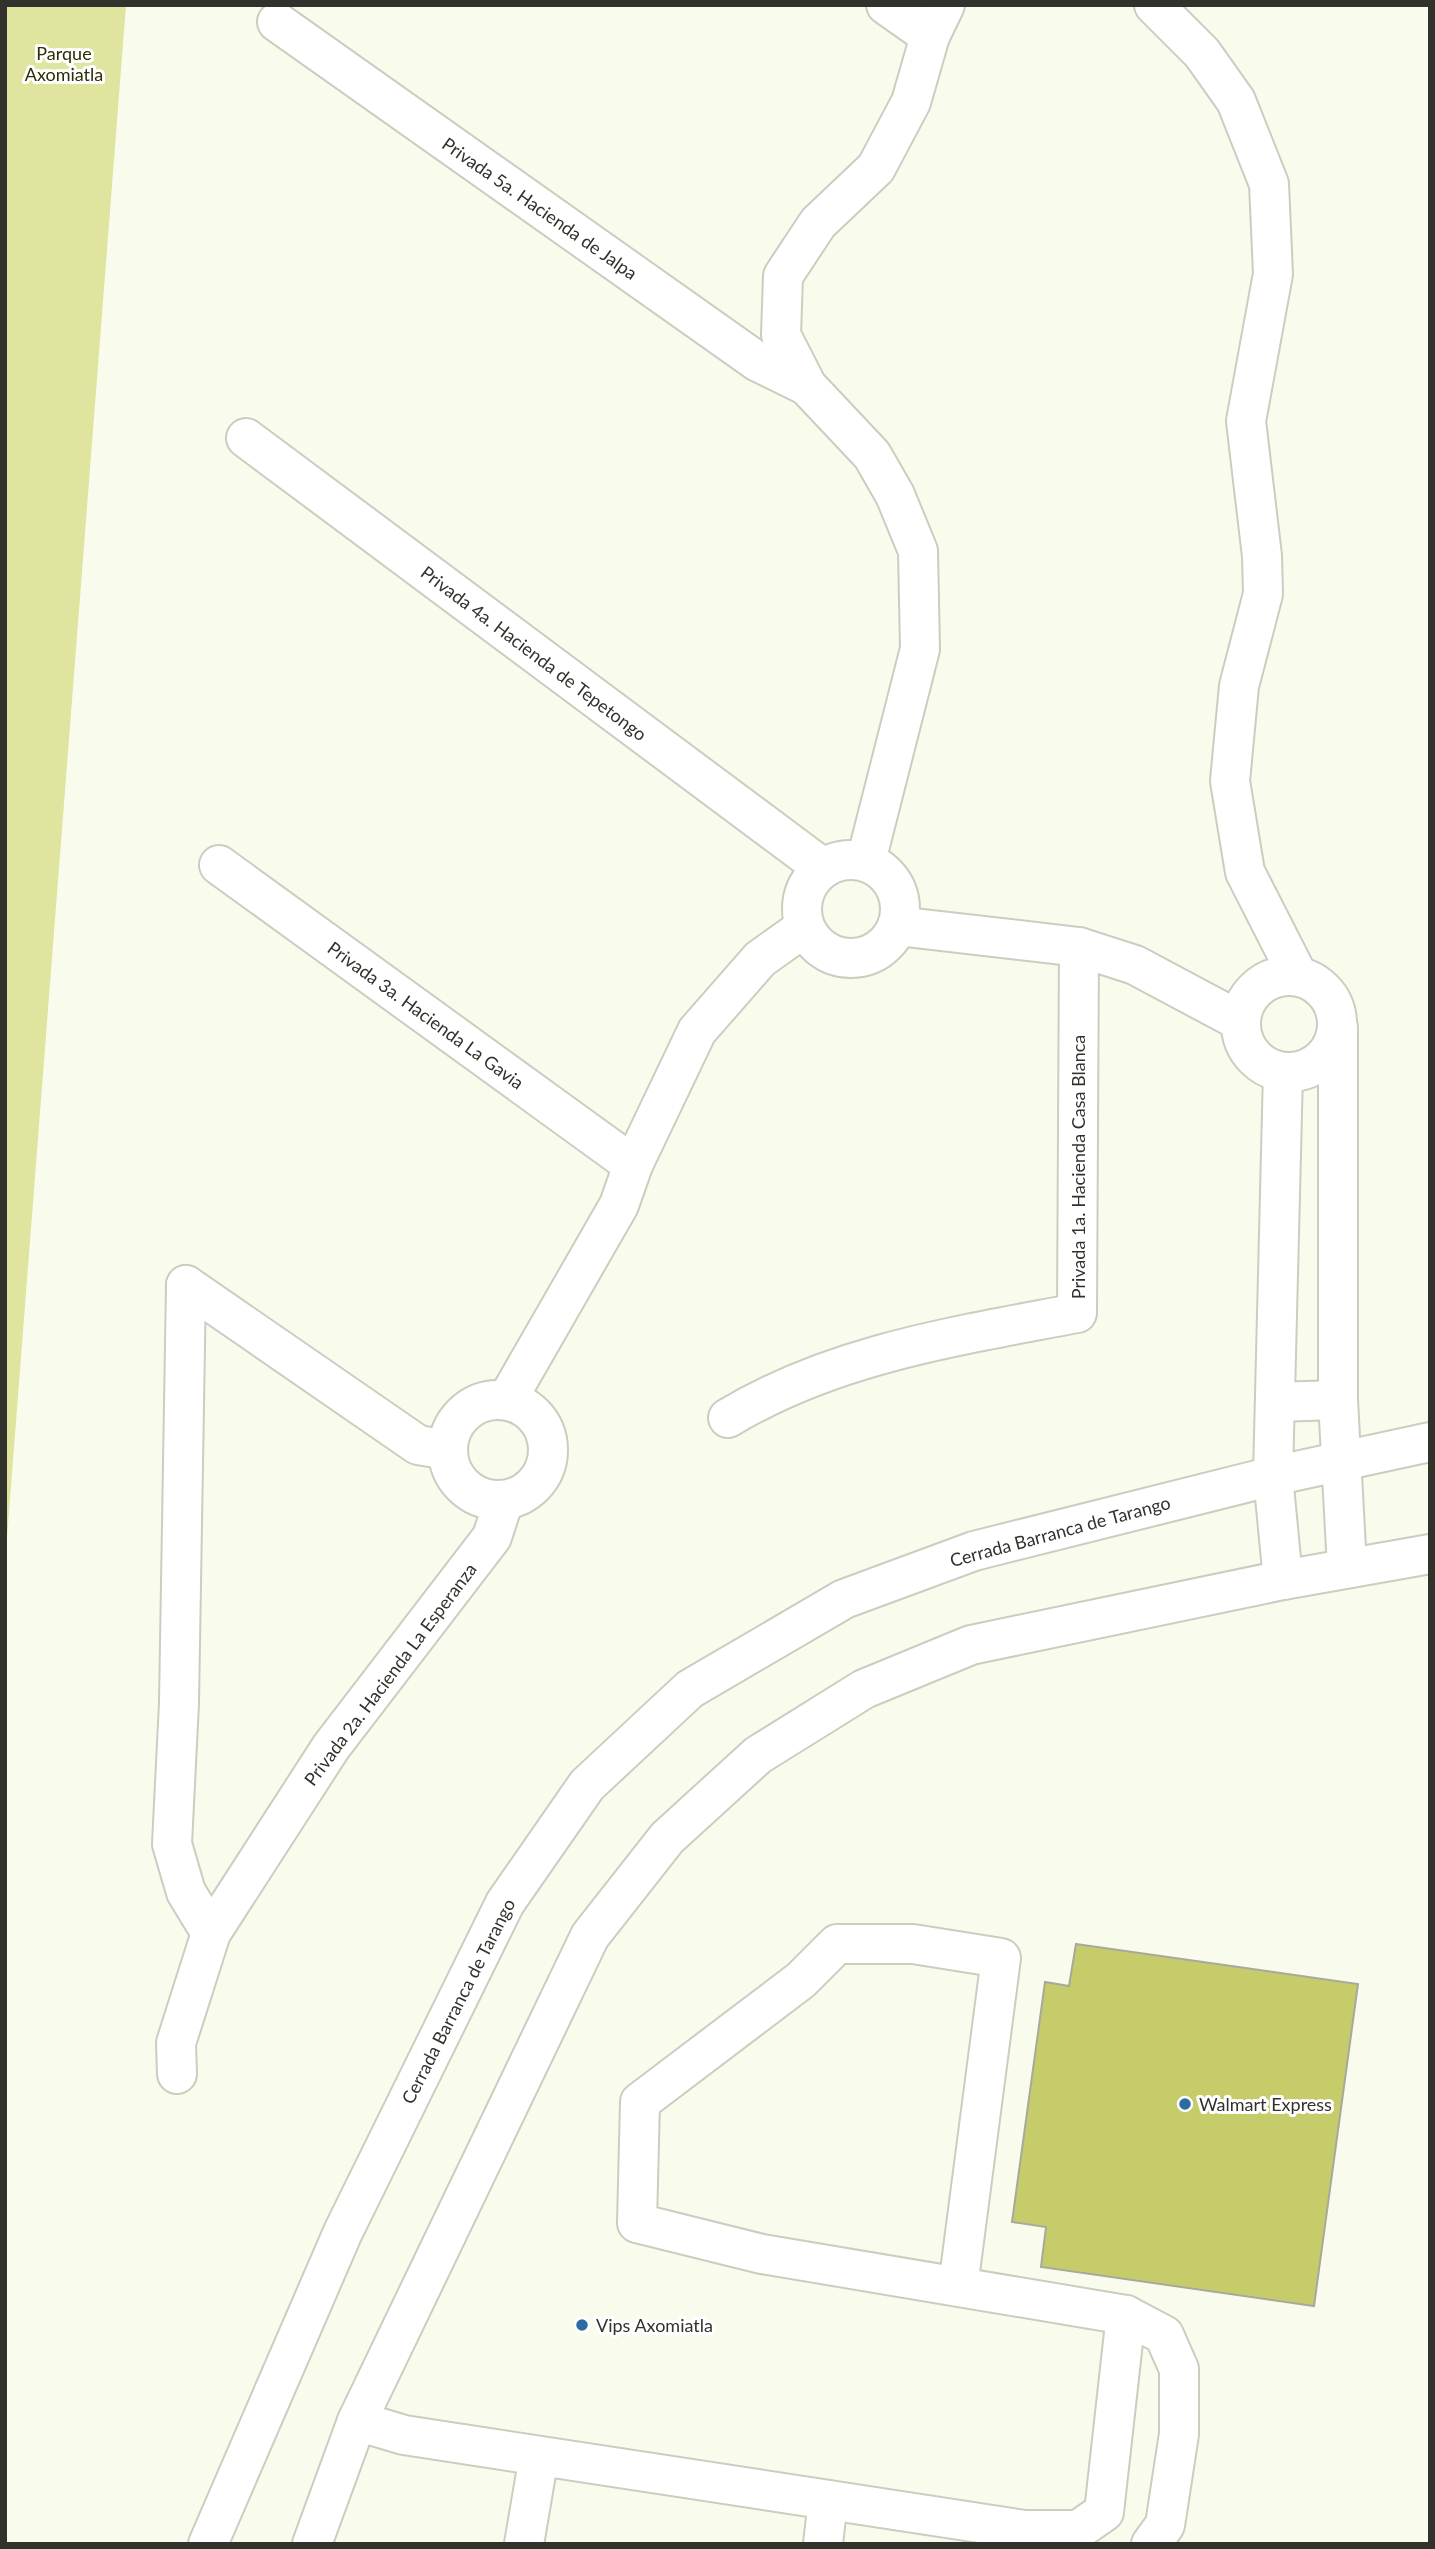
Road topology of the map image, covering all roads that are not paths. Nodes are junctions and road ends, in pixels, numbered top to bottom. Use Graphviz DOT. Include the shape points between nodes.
graph roads {
  1 [pos="886,5"];
  2 [pos="1154,5"];
  3 [pos="937,21"];
  4 [pos="277,22"];
  5 [pos="807,386"];
  6 [pos="246,438"];
  7 [pos="866,861"];
  8 [pos="219,866"];
  9 [pos="823,868"];
  10 [pos="897,926"];
  11 [pos="805,927"];
  12 [pos="1079,947"];
  13 [pos="1298,976"];
  14 [pos="1240,1021"];
  15 [pos="1338,1027"];
  16 [pos="1283,1072"];
  17 [pos="633,1165"];
  18 [pos="1338,1399"];
  19 [pos="507,1400"];
  20 [pos="1275,1402"];
  21 [pos="728,1418"];
  22 [pos="1430,1442"];
  23 [pos="448,1450"];
  24 [pos="1339,1461"];
  25 [pos="1273,1476"];
  26 [pos="504,1500"];
  27 [pos="1430,1554"];
  28 [pos="1347,1568"];
  29 [pos="1283,1580"];
  30 [pos="211,1933"];
  31 [pos="177,2074"];
  32 [pos="958,2287"];
  33 [pos="1126,2315"];
  34 [pos="357,2421"];
  35 [pos="539,2456"];
  36 [pos="828,2500"];
  37 [pos="208,2544"];
  38 [pos="312,2544"];
  39 [pos="524,2544"];
  40 [pos="823,2544"];
  41 [pos="1151,2544"];
  1 -- 3 [label="street"];
  2 -- 13 [label="street" via="1202,53 1236,102 1269,184 1273,274 1246,421 1263,594 1239,686 1230,781 1245,872"];
  3 -- 5 [label="street" via="911,102 876,168 818,223 783,276 781,335"];
  4 -- 5 [label="street, Privada 5a. Hacienda de Jalpa" via="758,362"];
  5 -- 7 [label="street" via="872,455 918,551 920,649"];
  6 -- 9 [label="street, Privada 4a. Hacienda de Tepetongo"];
  7 -- 9 [label="street" via="849,859"];
  7 -- 10 [label="street" via="889,877 898,891"];
  8 -- 17 [label="street, Privada 3a. Hacienda La Gavia"];
  9 -- 11 [label="street" via="803,895"];
  10 -- 11 [label="street" via="890,940 876,951 851,957 828,952"];
  10 -- 12 [label="street"];
  11 -- 17 [label="street" via="760,959 697,1031"];
  12 -- 14 [label="street" via="1135,965"];
  12 -- 21 [label="street, Privada 1a. Hacienda Casa Blanca" via="1077,1313 911,1345 841,1365 763,1396"];
  13 -- 14 [label="street" via="1281,976 1254,990"];
  13 -- 15 [label="street" via="1328,995"];
  14 -- 16 [label="street" via="1249,1052 1262,1064"];
  15 -- 16 [label="street" via="1330,1052 1318,1063 1302,1071"];
  15 -- 18 [label="street"];
  16 -- 20 [label="street"];
  17 -- 19 [label="street" via="619,1205"];
  18 -- 20 [label="street"];
  18 -- 24 [label="street"];
  19 -- 23 [label="street" via="490,1399 460,1417"];
  19 -- 26 [label="street" via="537,1419 544,1428 549,1452 542,1475 527,1492"];
  20 -- 25 [label="street"];
  22 -- 24 [label="street, Cerrada Barranca de Tarango"];
  23 -- 26 [label="street" via="452,1470 464,1488 483,1498"];
  23 -- 30 [label="street" via="418,1445 186,1285 172,1844 186,1892"];
  24 -- 25 [label="street, Cerrada Barranca de Tarango"];
  24 -- 28 [label="street"];
  25 -- 29 [label="street"];
  25 -- 37 [label="street, Cerrada Barranca de Tarango" via="974,1551 845,1598 690,1689 587,1784 505,1903 343,2232"];
  26 -- 30 [label="street, Privada 2a. Hacienda La Esperanza" via="492,1537 331,1747"];
  27 -- 28 [label="street"];
  28 -- 29 [label="street"];
  29 -- 34 [label="street" via="971,1645 864,1689 758,1755 667,1838 590,1936"];
  30 -- 31 [label="street, Privada 2a. Hacienda La Esperanza" via="176,2043"];
  32 -- 32 [label="street" via="762,2254 636,2223 640,2102 801,1980 837,1944 913,1944 1000,1958"];
  32 -- 33 [label="street"];
  33 -- 36 [label="street" via="1104,2512 1078,2530 1025,2530"];
  33 -- 41 [label="street" via="1164,2335 1179,2369 1179,2434 1165,2525"];
  34 -- 35 [label="street" via="404,2435"];
  34 -- 38 [label="street"];
  35 -- 36 [label="street"];
  35 -- 39 [label="street"];
  36 -- 40 [label="street"];
}
